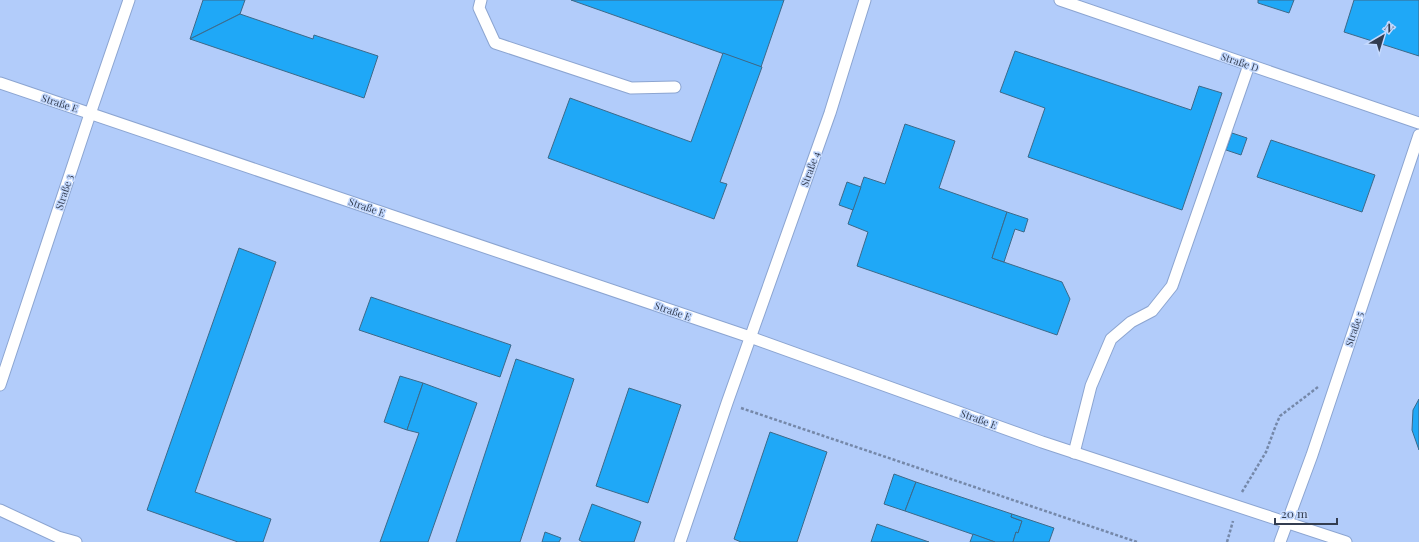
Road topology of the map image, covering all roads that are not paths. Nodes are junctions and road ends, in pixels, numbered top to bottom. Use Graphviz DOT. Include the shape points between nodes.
graph roads {
  1 [pos="129,0"];
  2 [pos="481,0"];
  3 [pos="865,0"];
  4 [pos="1060,0"];
  5 [pos="1248,65"];
  6 [pos="0,83"];
  7 [pos="675,87"];
  8 [pos="90,114"];
  9 [pos="1419,123"];
  10 [pos="1419,135"];
  11 [pos="750,337"];
  12 [pos="0,385"];
  13 [pos="1074,453"];
  14 [pos="0,510"];
  15 [pos="1287,523"];
  16 [pos="76,542"];
  17 [pos="680,542"];
  18 [pos="1280,542"];
  19 [pos="1346,542"];
  1 -- 8 [label="lane, Straße 3"];
  2 -- 7 [label="lane" via="478,8 495,43 631,88"];
  3 -- 11 [label="lane, Straße 4" via="830,113"];
  4 -- 5 [label="lane, Straße D"];
  5 -- 9 [label="lane, Straße D"];
  5 -- 13 [label="lane" via="1172,286 1152,311 1132,322 1111,339 1091,386"];
  6 -- 8 [label="lane, Straße E"];
  8 -- 11 [label="lane, Straße E"];
  8 -- 12 [label="lane, Straße 3"];
  10 -- 15 [label="lane, Straße 5"];
  11 -- 13 [label="lane, Straße E"];
  11 -- 17 [label="lane, Straße 4"];
  13 -- 15 [label="lane, Straße E"];
  14 -- 16 [label="lane" via="58,537"];
  15 -- 18 [label="lane, Straße 5"];
  15 -- 19 [label="lane, Straße E"];
}
